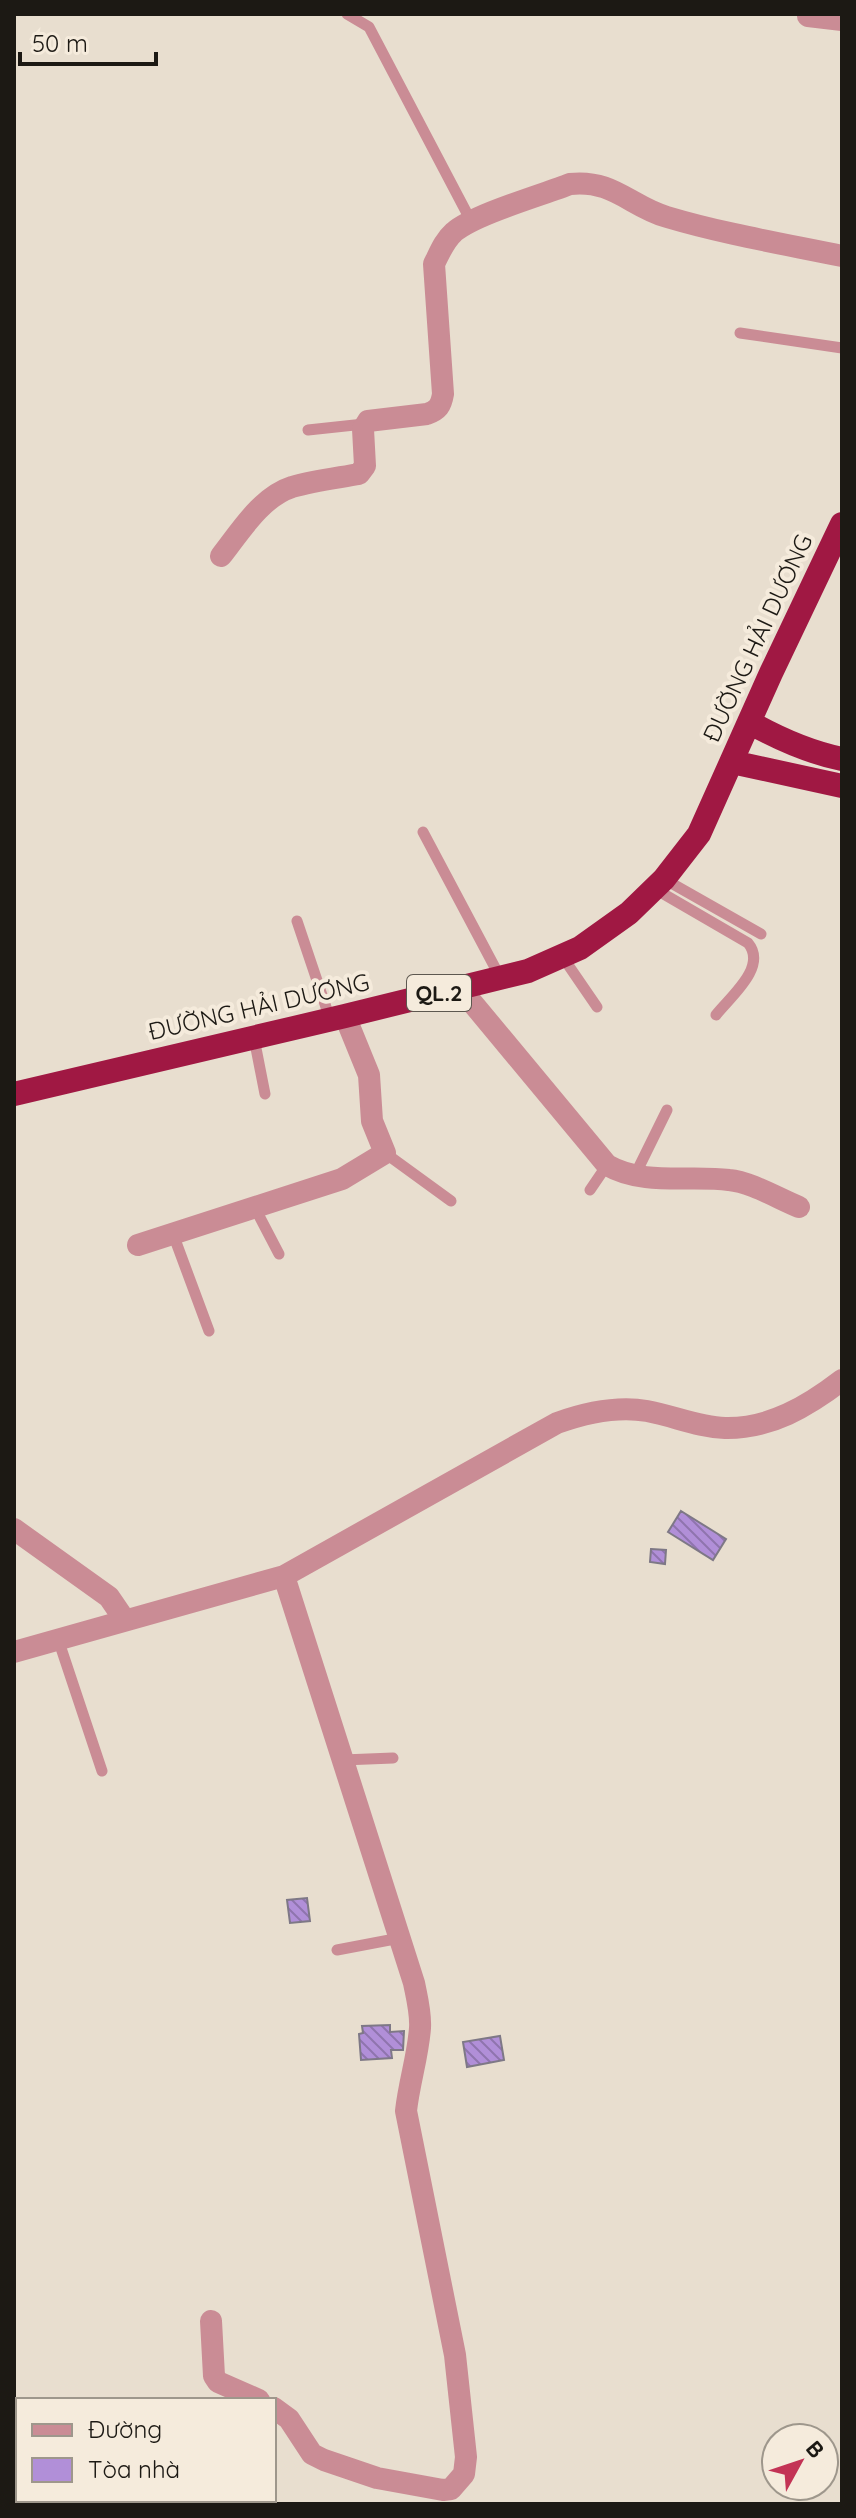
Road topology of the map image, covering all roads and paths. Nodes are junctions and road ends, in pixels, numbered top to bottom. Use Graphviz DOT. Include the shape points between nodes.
graph roads {
  1 [pos="347,14"];
  2 [pos="808,16"];
  3 [pos="842,20"];
  4 [pos="471,221"];
  5 [pos="842,256"];
  6 [pos="740,333"];
  7 [pos="842,348"];
  8 [pos="364,424"];
  9 [pos="308,430"];
  10 [pos="842,524"];
  11 [pos="221,556"];
  12 [pos="749,722"];
  13 [pos="842,759"];
  14 [pos="732,762"];
  15 [pos="842,786"];
  16 [pos="423,832"];
  17 [pos="660,884"];
  18 [pos="297,921"];
  19 [pos="761,934"];
  20 [pos="562,956"];
  21 [pos="500,978"];
  22 [pos="460,988"];
  23 [pos="597,1007"];
  24 [pos="716,1015"];
  25 [pos="338,1018"];
  26 [pos="254,1038"];
  27 [pos="14,1094"];
  28 [pos="265,1094"];
  29 [pos="667,1110"];
  30 [pos="385,1153"];
  31 [pos="607,1165"];
  32 [pos="634,1176"];
  33 [pos="590,1190"];
  34 [pos="451,1201"];
  35 [pos="799,1207"];
  36 [pos="255,1208"];
  37 [pos="173,1234"];
  38 [pos="138,1245"];
  39 [pos="279,1254"];
  40 [pos="209,1331"];
  41 [pos="842,1380"];
  42 [pos="14,1529"];
  43 [pos="284,1576"];
  44 [pos="124,1619"];
  45 [pos="58,1639"];
  46 [pos="14,1652"];
  47 [pos="393,1758"];
  48 [pos="343,1760"];
  49 [pos="102,1771"];
  50 [pos="400,1938"];
  51 [pos="337,1950"];
  52 [pos="211,2321"];
  53 [pos="254,2398"];
  54 [pos="276,2409"];
  1 -- 4 [label="lane" via="369,27"];
  2 -- 3 [label="street"];
  4 -- 5 [label="street" via="583,183 611,189 667,217"];
  4 -- 8 [label="street" via="443,244 434,264 441,404 427,414"];
  6 -- 7 [label="lane"];
  8 -- 9 [label="lane"];
  8 -- 11 [label="street" via="363,471 278,494"];
  10 -- 12 [label="highway, ĐƯỜNG HẢI DƯƠNG / QL.2"];
  12 -- 13 [label="highway" via="785,742"];
  12 -- 14 [label="highway, ĐƯỜNG HẢI DƯƠNG / QL.2"];
  14 -- 15 [label="highway"];
  14 -- 17 [label="highway, ĐƯỜNG HẢI DƯƠNG / QL.2" via="699,834"];
  16 -- 21 [label="lane"];
  17 -- 19 [label="lane"];
  17 -- 20 [label="highway, ĐƯỜNG HẢI DƯƠNG / QL.2" via="629,913"];
  17 -- 24 [label="lane" via="753,949 749,974"];
  18 -- 25 [label="lane"];
  20 -- 21 [label="highway, ĐƯỜNG HẢI DƯƠNG / QL.2"];
  20 -- 23 [label="lane"];
  21 -- 22 [label="highway, ĐƯỜNG HẢI DƯƠNG / QL.2"];
  22 -- 25 [label="highway, ĐƯỜNG HẢI DƯƠNG / QL.2"];
  22 -- 31 [label="street"];
  25 -- 26 [label="highway, ĐƯỜNG HẢI DƯƠNG / QL.2"];
  25 -- 30 [label="street" via="369,1075 374,1127"];
  26 -- 27 [label="highway, ĐƯỜNG HẢI DƯƠNG / QL.2"];
  26 -- 28 [label="lane"];
  29 -- 32 [label="lane"];
  30 -- 34 [label="lane"];
  30 -- 36 [label="street" via="342,1179"];
  31 -- 32 [label="street"];
  31 -- 33 [label="lane"];
  32 -- 35 [label="street" via="732,1180"];
  36 -- 37 [label="street"];
  36 -- 39 [label="lane"];
  37 -- 38 [label="street"];
  37 -- 40 [label="lane"];
  41 -- 43 [label="street" via="789,1415 752,1426 704,1426 645,1410 605,1411 557,1423"];
  42 -- 44 [label="street" via="109,1597"];
  43 -- 44 [label="street"];
  43 -- 48 [label="street"];
  44 -- 45 [label="street"];
  45 -- 46 [label="street"];
  45 -- 49 [label="lane"];
  47 -- 48 [label="lane"];
  48 -- 50 [label="street"];
  50 -- 51 [label="lane"];
  50 -- 54 [label="street" via="420,2029 406,2111 455,2355 464,2474 451,2489 443,2490 377,2478 324,2460 312,2454 289,2419"];
  52 -- 53 [label="street" via="214,2376"];
}
